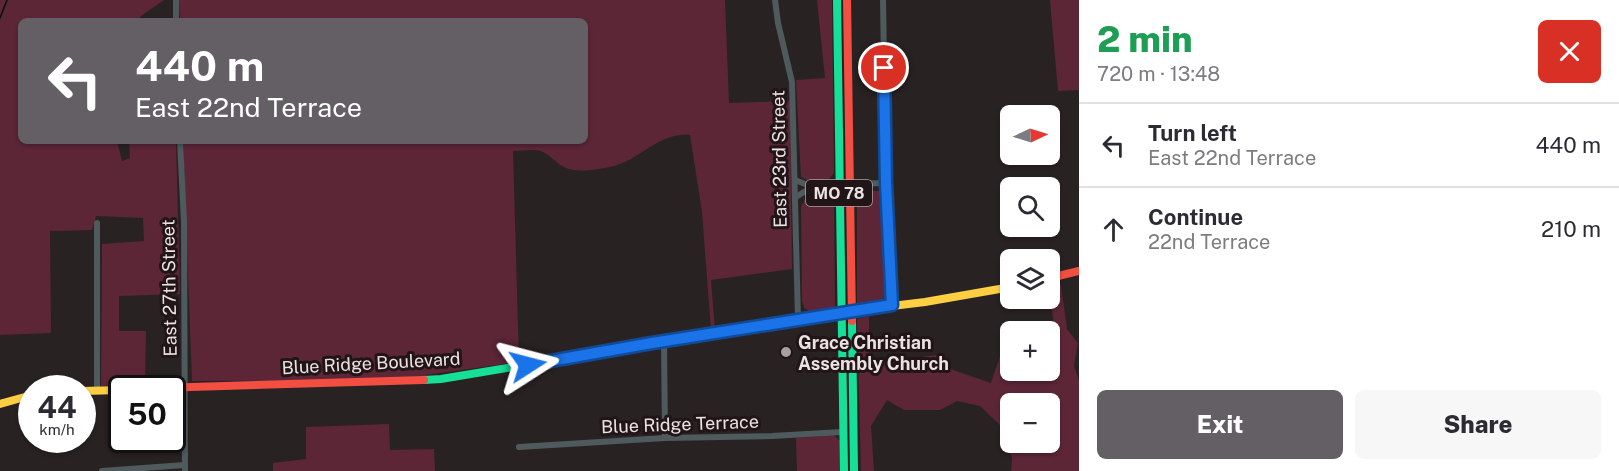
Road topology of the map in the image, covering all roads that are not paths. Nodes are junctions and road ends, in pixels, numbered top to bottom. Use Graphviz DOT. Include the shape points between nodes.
graph roads {
  1 [pos="176,0"];
  2 [pos="775,0"];
  3 [pos="837,0"];
  4 [pos="848,0"];
  5 [pos="883,0"];
  6 [pos="176,18"];
  7 [pos="180,144"];
  8 [pos="795,180"];
  9 [pos="886,183"];
  10 [pos="849,184"];
  11 [pos="839,185"];
  12 [pos="815,186"];
  13 [pos="796,197"];
  14 [pos="97,223"];
  15 [pos="1079,271"];
  16 [pos="1060,276"];
  17 [pos="1000,289"];
  18 [pos="892,305"];
  19 [pos="798,320"];
  20 [pos="664,341"];
  21 [pos="186,375"];
  22 [pos="186,388"];
  23 [pos="97,390"];
  24 [pos="108,390"];
  25 [pos="18,399"];
  26 [pos="0,404"];
  27 [pos="842,432"];
  28 [pos="665,438"];
  29 [pos="519,447"];
  30 [pos="185,453"];
  31 [pos="185,468"];
  32 [pos="102,471"];
  33 [pos="844,471"];
  34 [pos="854,471"];
  1 -- 6 [label="street"];
  2 -- 8 [label="street, East 23rd Street" via="792,82"];
  3 -- 11 [label="main road, MO 78"];
  4 -- 10 [label="main road, MO 78"];
  5 -- 9 [label="street"];
  7 -- 21 [label="street, East 27th Street"];
  8 -- 12 [label="street"];
  8 -- 13 [label="street, East 23rd Street"];
  9 -- 10 [label="street"];
  9 -- 18 [label="street"];
  10 -- 34 [label="main road, MO 78"];
  11 -- 12 [label="street"];
  11 -- 27 [label="main road, MO 78"];
  12 -- 13 [label="street"];
  13 -- 19 [label="street, East 23rd Street"];
  14 -- 23 [label="street"];
  15 -- 16 [label="main road"];
  17 -- 18 [label="main road, Blue Ridge Boulevard"];
  18 -- 19 [label="main road, Blue Ridge Boulevard, bridge"];
  19 -- 20 [label="main road, Blue Ridge Boulevard"];
  20 -- 22 [label="main road, Blue Ridge Boulevard" via="441,379"];
  20 -- 28 [label="street"];
  23 -- 24 [label="main road"];
  25 -- 26 [label="main road"];
  27 -- 28 [label="street, Blue Ridge Terrace"];
  27 -- 33 [label="main road, MO 78"];
  28 -- 29 [label="street, Blue Ridge Terrace"];
  30 -- 31 [label="street, East 27th Street"];
  31 -- 32 [label="street"];
}
